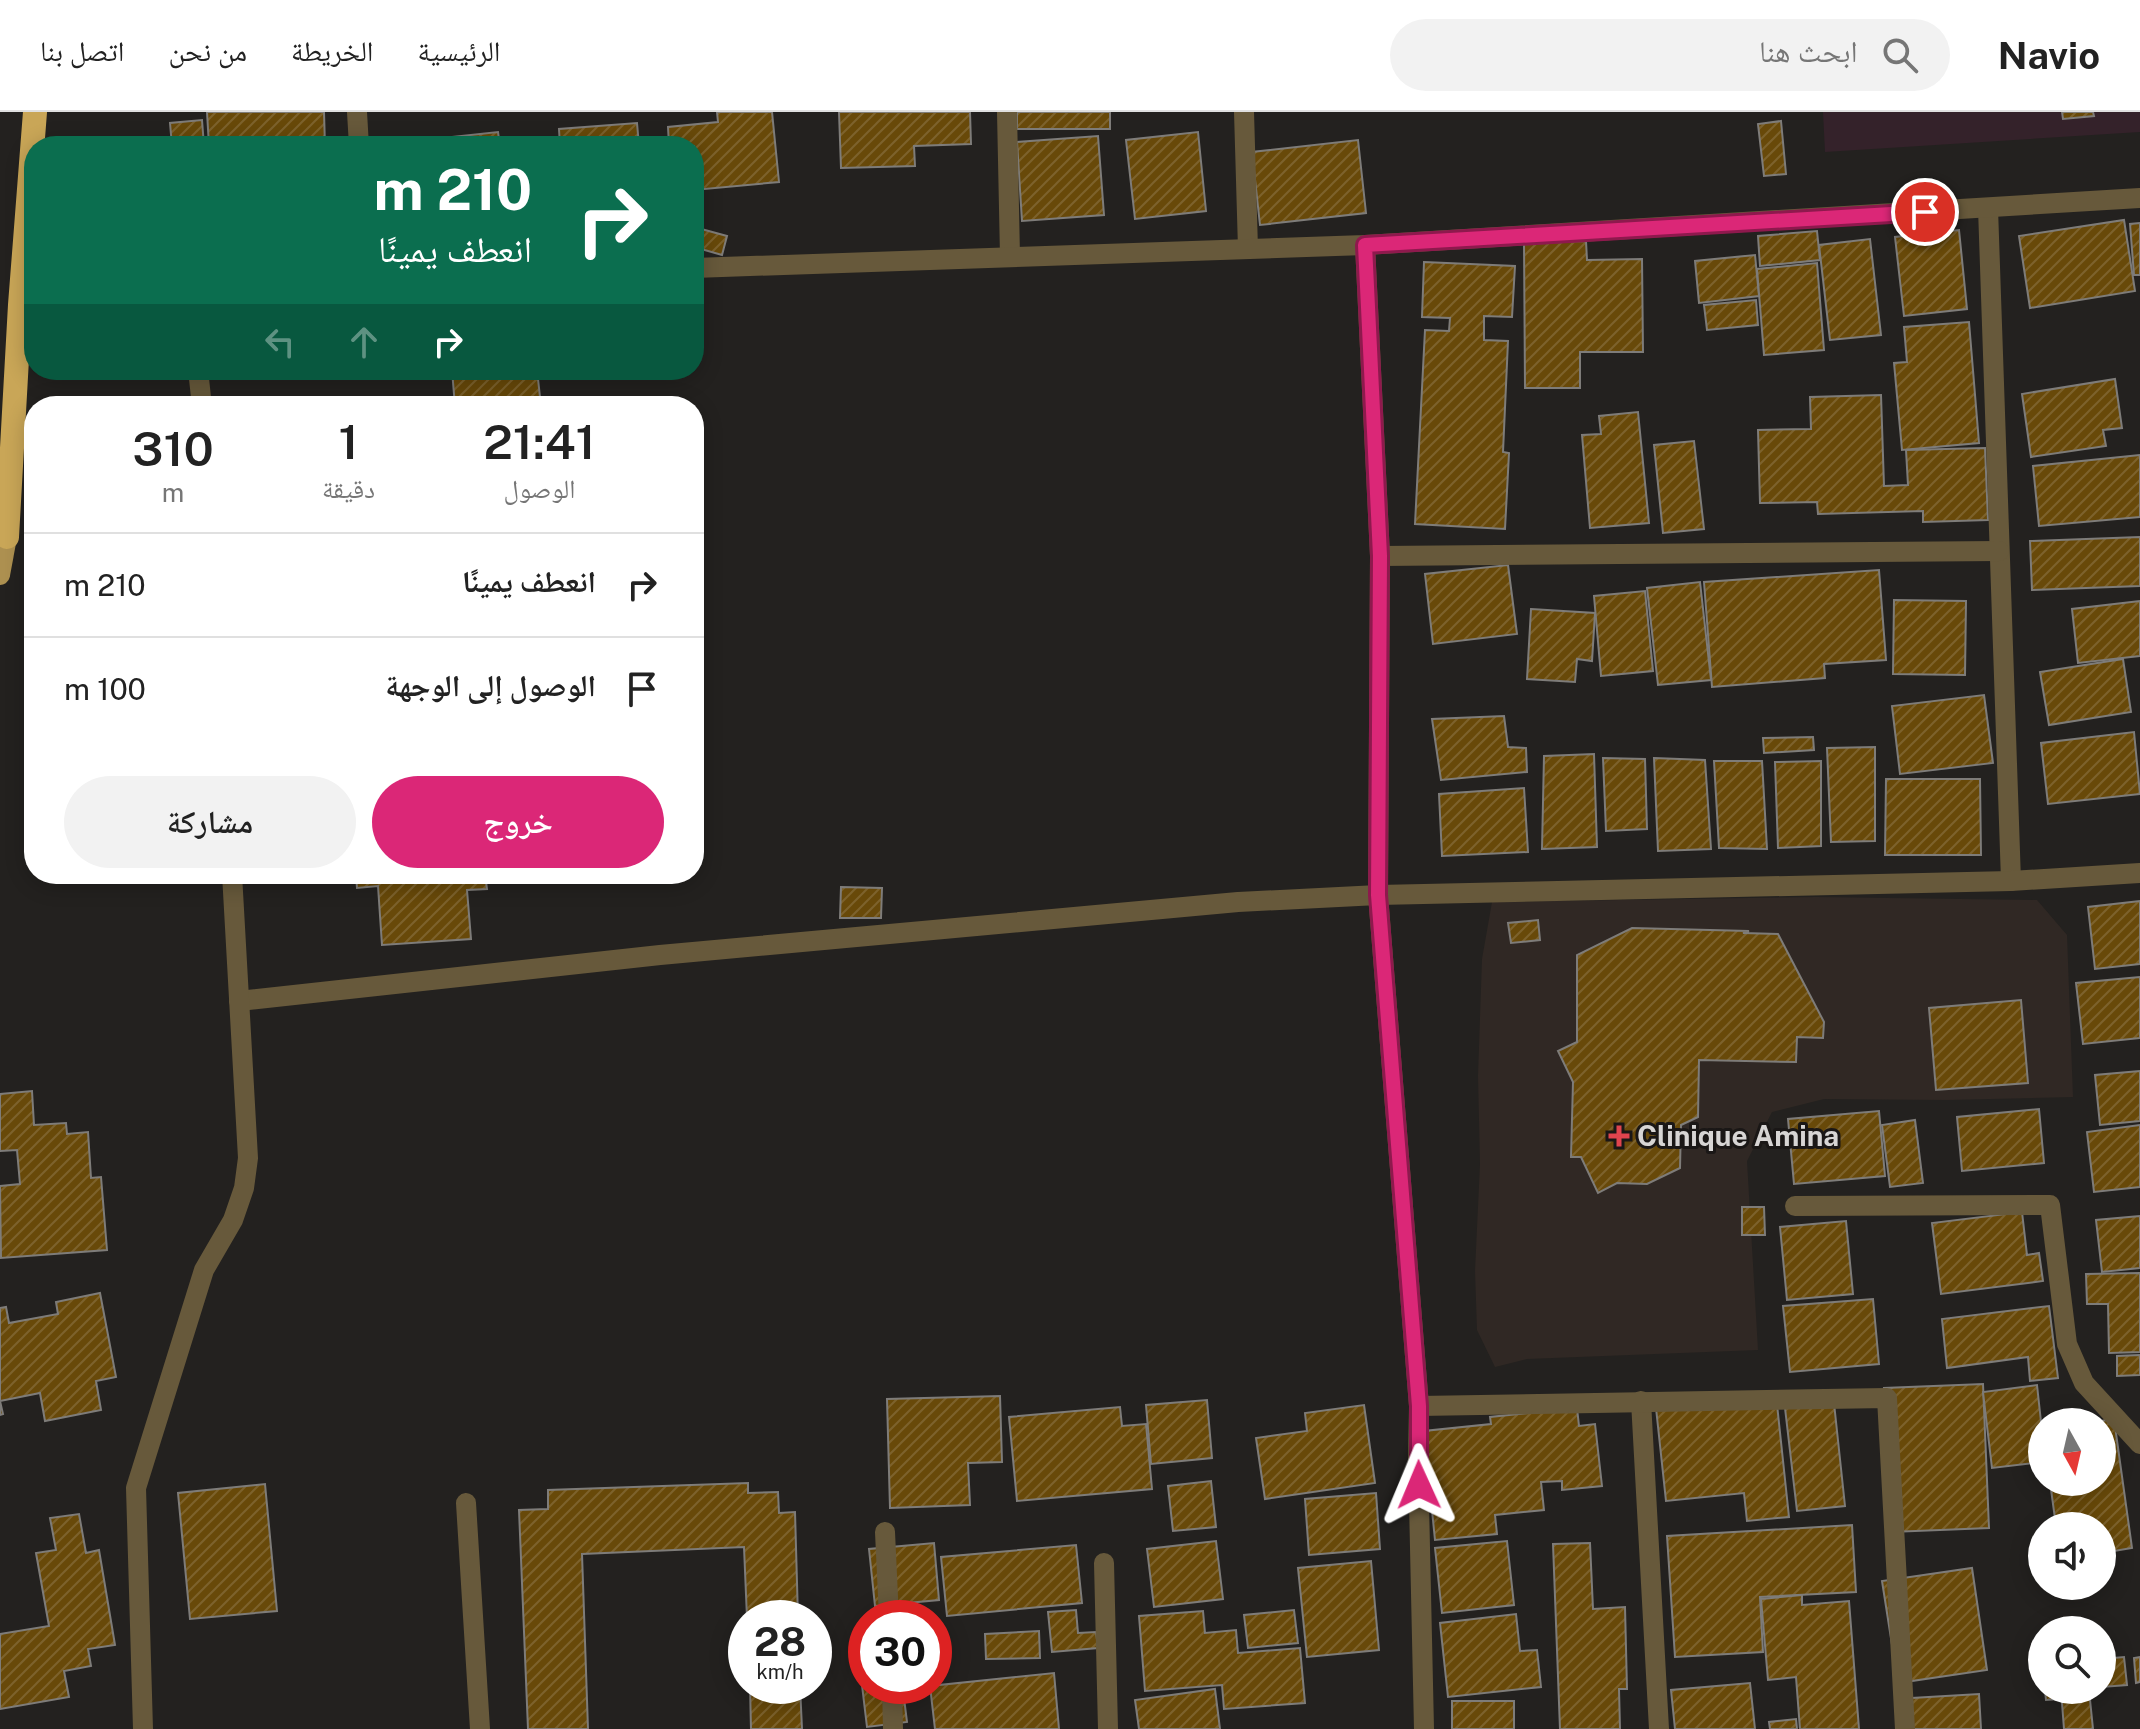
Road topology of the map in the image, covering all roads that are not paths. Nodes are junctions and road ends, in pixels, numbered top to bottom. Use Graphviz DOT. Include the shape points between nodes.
graph roads {
  1 [pos="35,112"];
  2 [pos="357,112"];
  3 [pos="1007,112"];
  4 [pos="1244,112"];
  5 [pos="33,136"];
  6 [pos="358,136"];
  7 [pos="2140,198"];
  8 [pos="1988,208"];
  9 [pos="1365,245"];
  10 [pos="1248,249"];
  11 [pos="24,254"];
  12 [pos="1010,256"];
  13 [pos="704,268"];
  14 [pos="0,397"];
  15 [pos="7,537"];
  16 [pos="1999,551"];
  17 [pos="1380,556"];
  18 [pos="0,575"];
  19 [pos="2140,873"];
  20 [pos="2011,881"];
  21 [pos="233,884"];
  22 [pos="1378,895"];
  23 [pos="239,1001"];
  24 [pos="1795,1206"];
  25 [pos="1641,1401"];
  26 [pos="1419,1406"];
  27 [pos="2140,1444"];
  28 [pos="466,1503"];
  29 [pos="885,1532"];
  30 [pos="1104,1563"];
  31 [pos="888,1600"];
  32 [pos="892,1704"];
  33 [pos="143,1729"];
  34 [pos="480,1729"];
  35 [pos="893,1729"];
  36 [pos="1108,1729"];
  37 [pos="1424,1729"];
  38 [pos="1659,1729"];
  39 [pos="1905,1729"];
  1 -- 5 [label="highway"];
  2 -- 6 [label="street"];
  3 -- 12 [label="street"];
  4 -- 10 [label="street"];
  7 -- 8 [label="street"];
  8 -- 9 [label="street"];
  8 -- 16 [label="street"];
  9 -- 10 [label="street"];
  9 -- 17 [label="street"];
  10 -- 12 [label="street"];
  11 -- 15 [label="highway"];
  12 -- 13 [label="street"];
  14 -- 15 [label="highway"];
  15 -- 18 [label="main road"];
  16 -- 17 [label="street"];
  16 -- 20 [label="street"];
  17 -- 22 [label="street"];
  19 -- 20 [label="street"];
  20 -- 22 [label="street"];
  21 -- 23 [label="street"];
  22 -- 23 [label="street" via="1238,902 660,955"];
  22 -- 26 [label="street"];
  23 -- 33 [label="street" via="248,1158 244,1188 233,1220 204,1270 136,1488"];
  24 -- 27 [label="street" via="2050,1205 2067,1344 2084,1383"];
  25 -- 26 [label="street"];
  25 -- 38 [label="street"];
  25 -- 39 [label="street" via="1887,1398"];
  26 -- 37 [label="street"];
  28 -- 34 [label="street"];
  29 -- 31 [label="street"];
  30 -- 36 [label="street"];
  32 -- 35 [label="street"];
}
